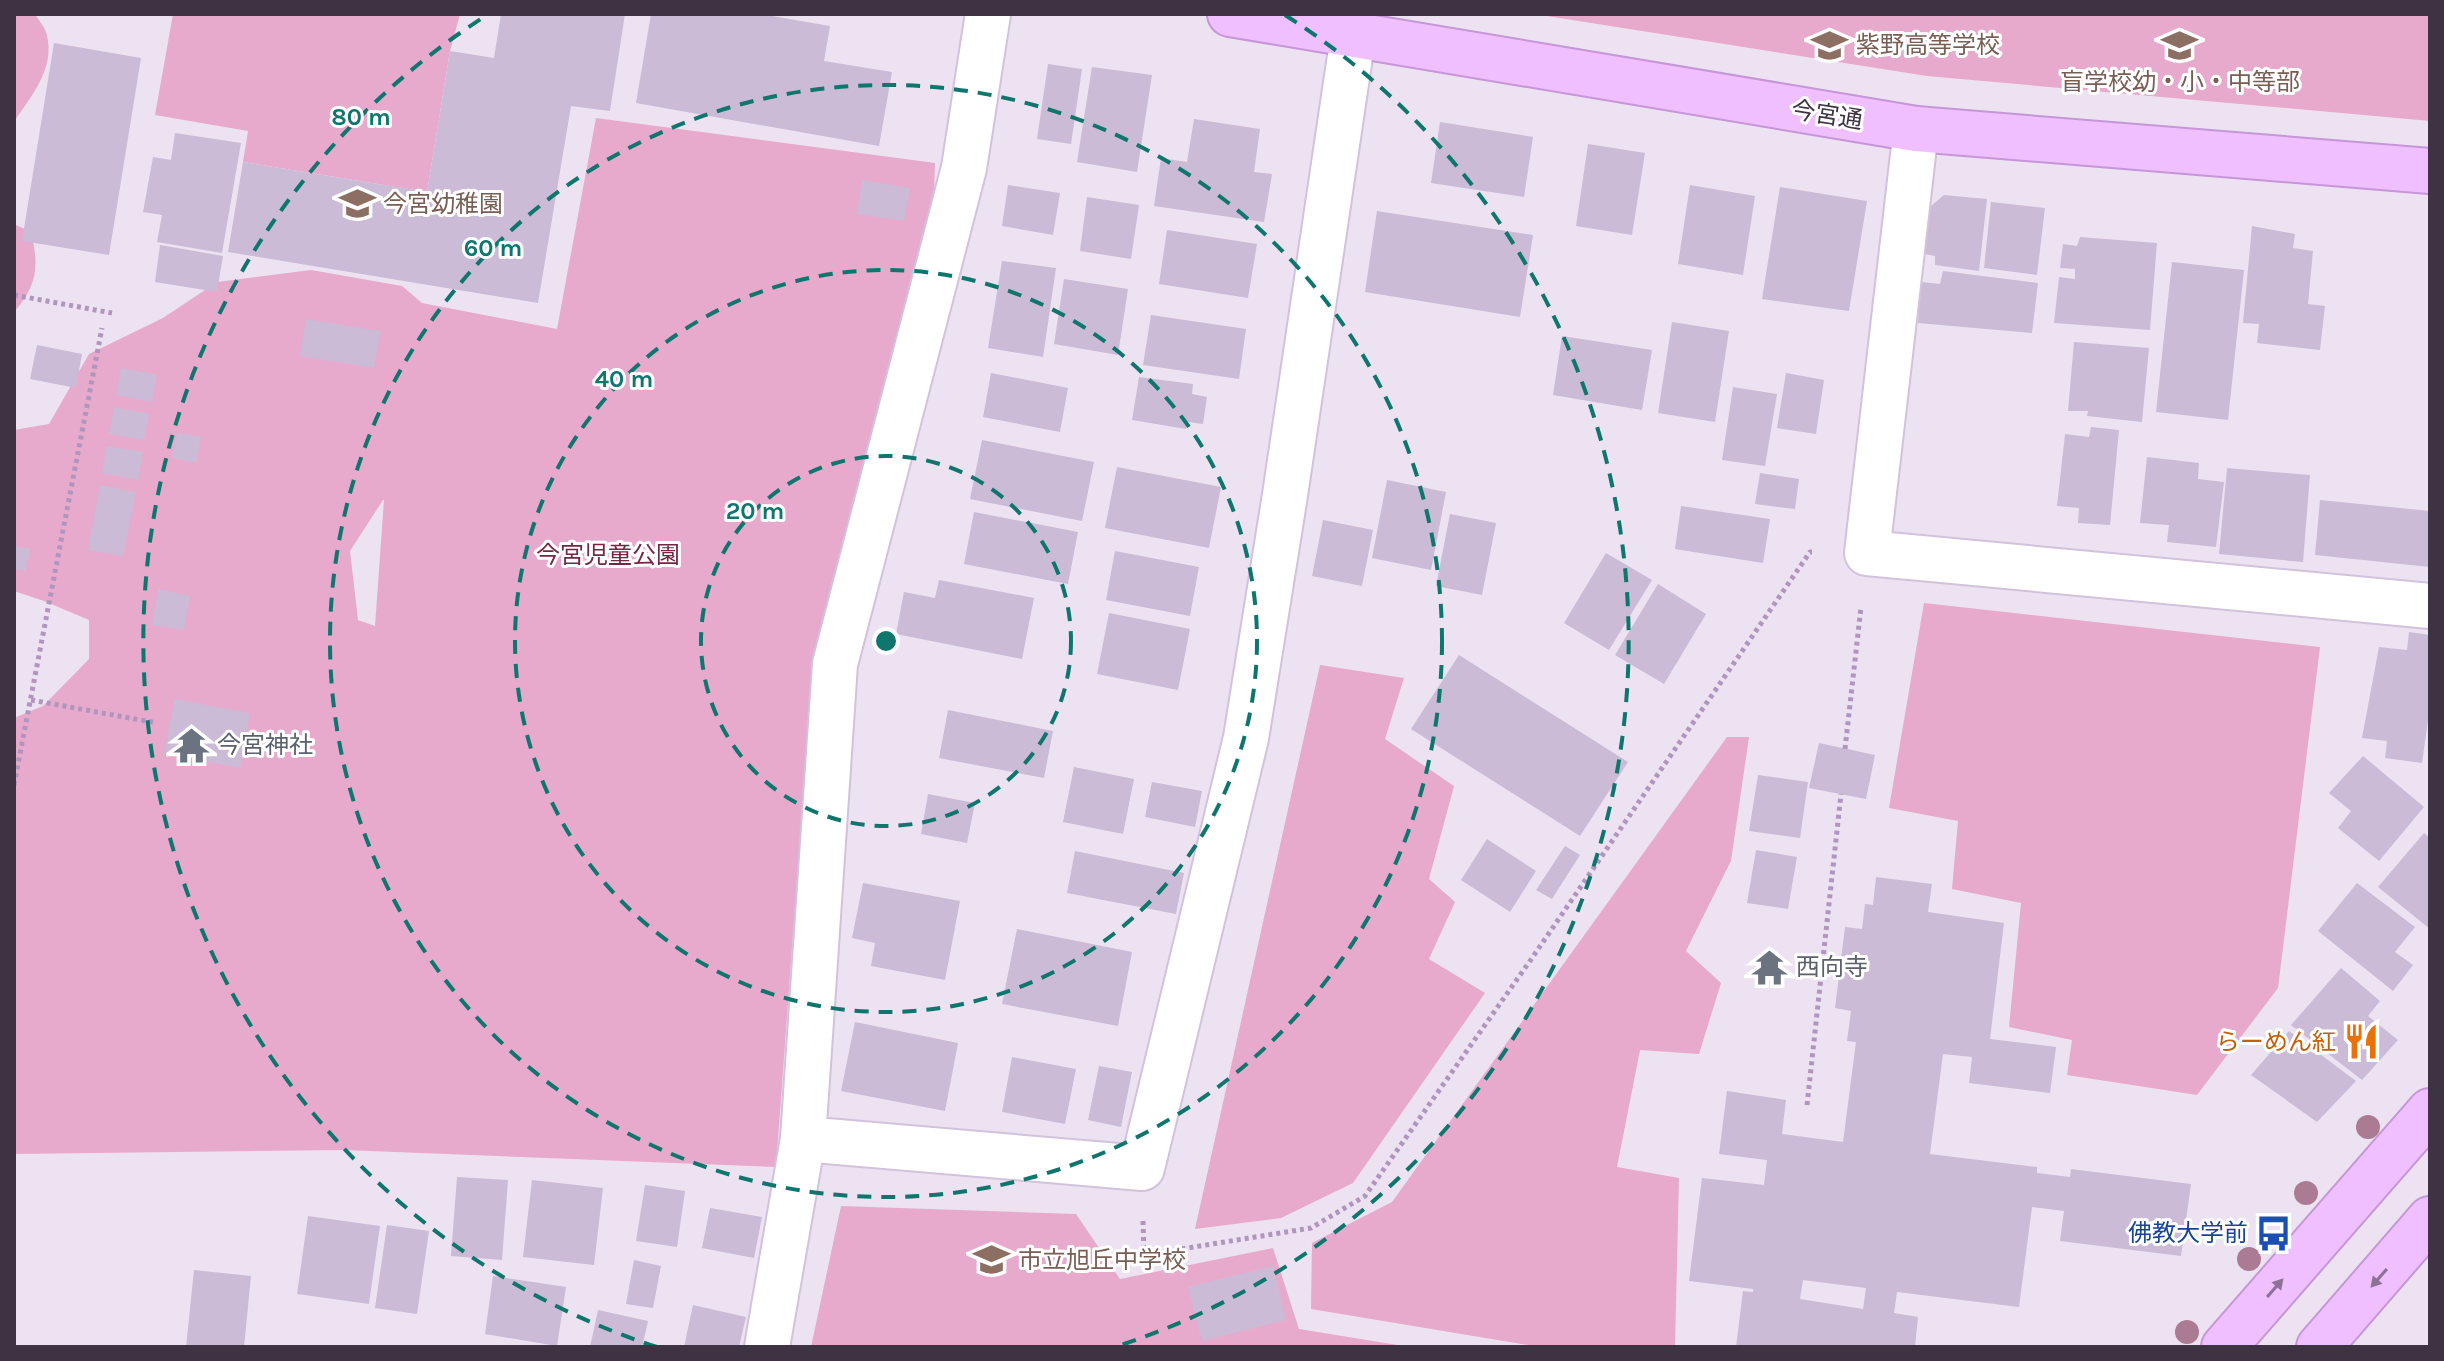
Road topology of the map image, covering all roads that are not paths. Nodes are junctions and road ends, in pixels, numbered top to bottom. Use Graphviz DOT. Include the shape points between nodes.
graph roads {
  1 [pos="988,14"];
  2 [pos="1230,14"];
  3 [pos="1353,36"];
  4 [pos="1916,129"];
  5 [pos="2430,171"];
  6 [pos="2430,606"];
  7 [pos="2430,1111"];
  8 [pos="803,1139"];
  9 [pos="2430,1219"];
  10 [pos="767,1347"];
  11 [pos="2224,1347"];
  12 [pos="2319,1347"];
  1 -- 8 [label="street" via="964,168 835,664"];
  2 -- 3 [label="street, 今宮通"];
  3 -- 4 [label="street, 今宮通"];
  3 -- 8 [label="street" via="1246,738 1142,1168"];
  4 -- 5 [label="street, 今宮通"];
  4 -- 6 [label="street" via="1867,553"];
  11 -- 7 [label="street, one-way"];
  8 -- 10 [label="street"];
  9 -- 12 [label="street, one-way"];
}
